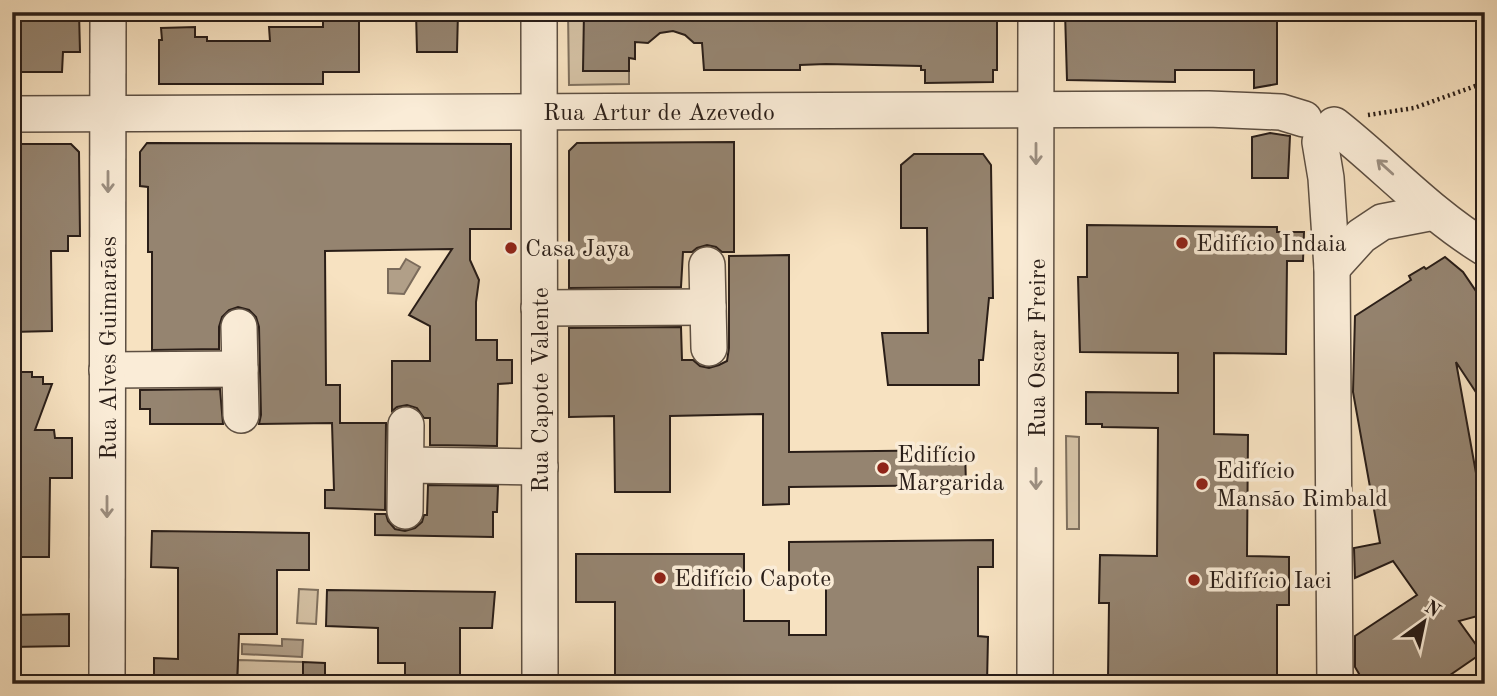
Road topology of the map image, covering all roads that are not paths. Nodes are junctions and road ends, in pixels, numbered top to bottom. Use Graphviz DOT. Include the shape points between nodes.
graph roads {
  1 [pos="108,12"];
  2 [pos="539,12"];
  3 [pos="1036,12"];
  4 [pos="1036,110"];
  5 [pos="539,113"];
  6 [pos="12,114"];
  7 [pos="108,114"];
  8 [pos="1323,126"];
  9 [pos="1434,212"];
  10 [pos="1485,248"];
  11 [pos="707,265"];
  12 [pos="1332,268"];
  13 [pos="708,307"];
  14 [pos="539,308"];
  15 [pos="239,327"];
  16 [pos="709,348"];
  17 [pos="240,369"];
  18 [pos="107,370"];
  19 [pos="241,415"];
  20 [pos="406,425"];
  21 [pos="405,465"];
  22 [pos="540,467"];
  23 [pos="405,511"];
  24 [pos="107,684"];
  25 [pos="540,684"];
  26 [pos="1035,684"];
  27 [pos="1335,684"];
  1 -- 7 [label="street, Rua Alves Guimarães"];
  2 -- 5 [label="street, Rua Capote Valente"];
  3 -- 4 [label="street, Rua Oscar Freire"];
  4 -- 5 [label="street, Rua Artur de Azevedo"];
  4 -- 8 [label="street, Rua Artur de Azevedo" via="1281,113"];
  4 -- 26 [label="street, Rua Oscar Freire, one-way"];
  5 -- 7 [label="street, Rua Artur de Azevedo"];
  5 -- 14 [label="street, Rua Capote Valente"];
  6 -- 7 [label="street, Rua Artur de Azevedo"];
  7 -- 18 [label="street, Rua Alves Guimarães, one-way"];
  9 -- 8 [label="street, one-way" via="1368,152"];
  8 -- 12 [label="street"];
  9 -- 10 [label="street"];
  9 -- 12 [label="street" via="1382,222 1361,236"];
  11 -- 13 [label="street"];
  12 -- 27 [label="street"];
  13 -- 14 [label="street"];
  13 -- 16 [label="street"];
  14 -- 22 [label="street, Rua Capote Valente"];
  15 -- 17 [label="street"];
  17 -- 18 [label="street"];
  17 -- 19 [label="street"];
  18 -- 24 [label="street, Rua Alves Guimarães, one-way"];
  20 -- 21 [label="street"];
  21 -- 22 [label="street"];
  21 -- 23 [label="street"];
  22 -- 25 [label="street, Rua Capote Valente"];
}
